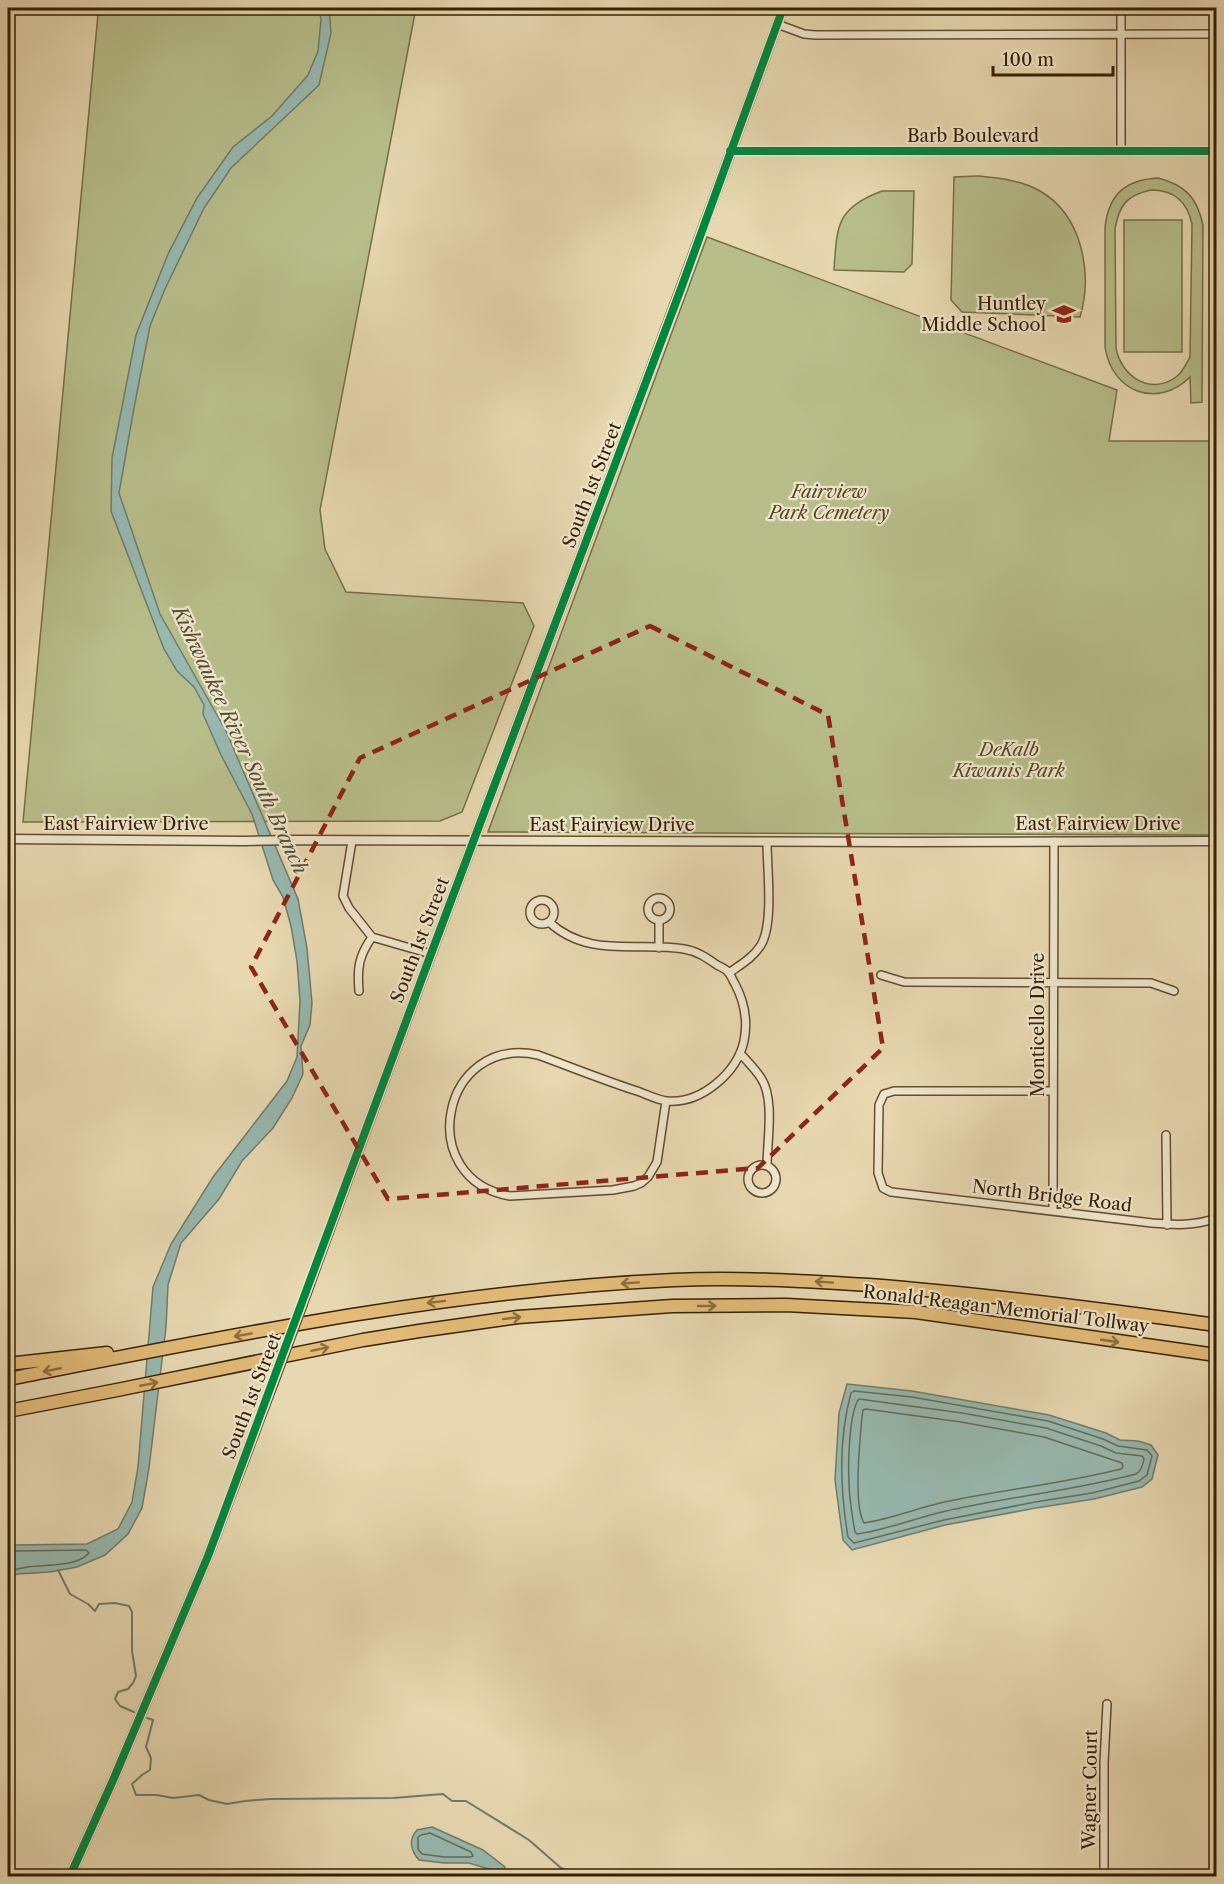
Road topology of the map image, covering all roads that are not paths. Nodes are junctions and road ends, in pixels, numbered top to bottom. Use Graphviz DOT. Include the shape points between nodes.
graph roads {
  1 [pos="783,8"];
  2 [pos="1121,8"];
  3 [pos="777,24"];
  4 [pos="1216,34"];
  5 [pos="1122,35"];
  6 [pos="1122,151"];
  7 [pos="1216,151"];
  8 [pos="730,152"];
  9 [pos="8,839"];
  10 [pos="474,840"];
  11 [pos="352,841"];
  12 [pos="1054,841"];
  13 [pos="1216,841"];
  14 [pos="767,842"];
  15 [pos="659,920"];
  16 [pos="549,922"];
  17 [pos="372,937"];
  18 [pos="659,948"];
  19 [pos="431,954"];
  20 [pos="729,973"];
  21 [pos="881,975"];
  22 [pos="1053,983"];
  23 [pos="359,991"];
  24 [pos="1174,991"];
  25 [pos="740,1053"];
  26 [pos="1053,1091"];
  27 [pos="666,1101"];
  28 [pos="1166,1135"];
  29 [pos="767,1166"];
  30 [pos="1053,1210"];
  31 [pos="1216,1218"];
  32 [pos="1167,1225"];
  33 [pos="1216,1324"];
  34 [pos="130,1354"];
  35 [pos="1216,1355"];
  36 [pos="8,1364"];
  37 [pos="8,1379"];
  38 [pos="8,1411"];
  39 [pos="1107,1704"];
  40 [pos="70,1876"];
  41 [pos="1104,1876"];
  1 -- 3 [label="street, South 1st Street"];
  2 -- 5 [label="street"];
  3 -- 5 [label="street" via="815,35"];
  3 -- 8 [label="street, South 1st Street"];
  4 -- 5 [label="street"];
  5 -- 6 [label="street"];
  6 -- 7 [label="street, Barb Boulevard"];
  6 -- 8 [label="street, Barb Boulevard"];
  8 -- 10 [label="street, South 1st Street"];
  9 -- 11 [label="street, East Fairview Drive"];
  10 -- 11 [label="street, East Fairview Drive"];
  10 -- 14 [label="street, East Fairview Drive"];
  10 -- 19 [label="street, South 1st Street"];
  11 -- 17 [label="street" via="343,896"];
  12 -- 13 [label="street, East Fairview Drive"];
  12 -- 14 [label="street, East Fairview Drive"];
  12 -- 22 [label="street, Monticello Drive"];
  14 -- 20 [label="street" via="765,936 756,952"];
  15 -- 18 [label="street"];
  16 -- 18 [label="street" via="562,933 600,945"];
  17 -- 19 [label="street"];
  17 -- 23 [label="street" via="359,962"];
  18 -- 20 [label="street" via="696,952"];
  19 -- 40 [label="street, South 1st Street, bridge" via="208,1556"];
  20 -- 25 [label="street" via="745,1010 746,1029"];
  21 -- 22 [label="street" via="904,982"];
  22 -- 24 [label="street" via="1151,983"];
  22 -- 26 [label="street, Monticello Drive"];
  25 -- 27 [label="street" via="732,1069 710,1088"];
  25 -- 29 [label="street" via="765,1085"];
  26 -- 30 [label="street, Monticello Drive"];
  26 -- 30 [label="street, North Bridge Road" via="894,1091 880,1100 878,1142 881,1185 891,1192"];
  27 -- 27 [label="street" via="657,1162 641,1183 613,1190 510,1196 495,1192 476,1183 466,1172 450,1138 453,1101 460,1087 483,1062 500,1055 538,1055"];
  28 -- 32 [label="street"];
  29 -- 29 [label="street" via="776,1177 774,1187 767,1193 757,1193 748,1184 748,1174 754,1167"];
  30 -- 32 [label="street, North Bridge Road"];
  31 -- 32 [label="street, North Bridge Road" via="1198,1224"];
  33 -- 34 [label="highway, Ronald Reagan Memorial Tollway, one-way" via="919,1289 790,1280 675,1280 574,1286 416,1304"];
  34 -- 36 [label="highway" via="104,1353"];
  34 -- 37 [label="highway, one-way"];
  38 -- 35 [label="highway, Ronald Reagan Memorial Tollway, one-way" via="363,1340 470,1323 672,1306 786,1305 916,1312"];
  39 -- 41 [label="street, Wagner Court"];
}
